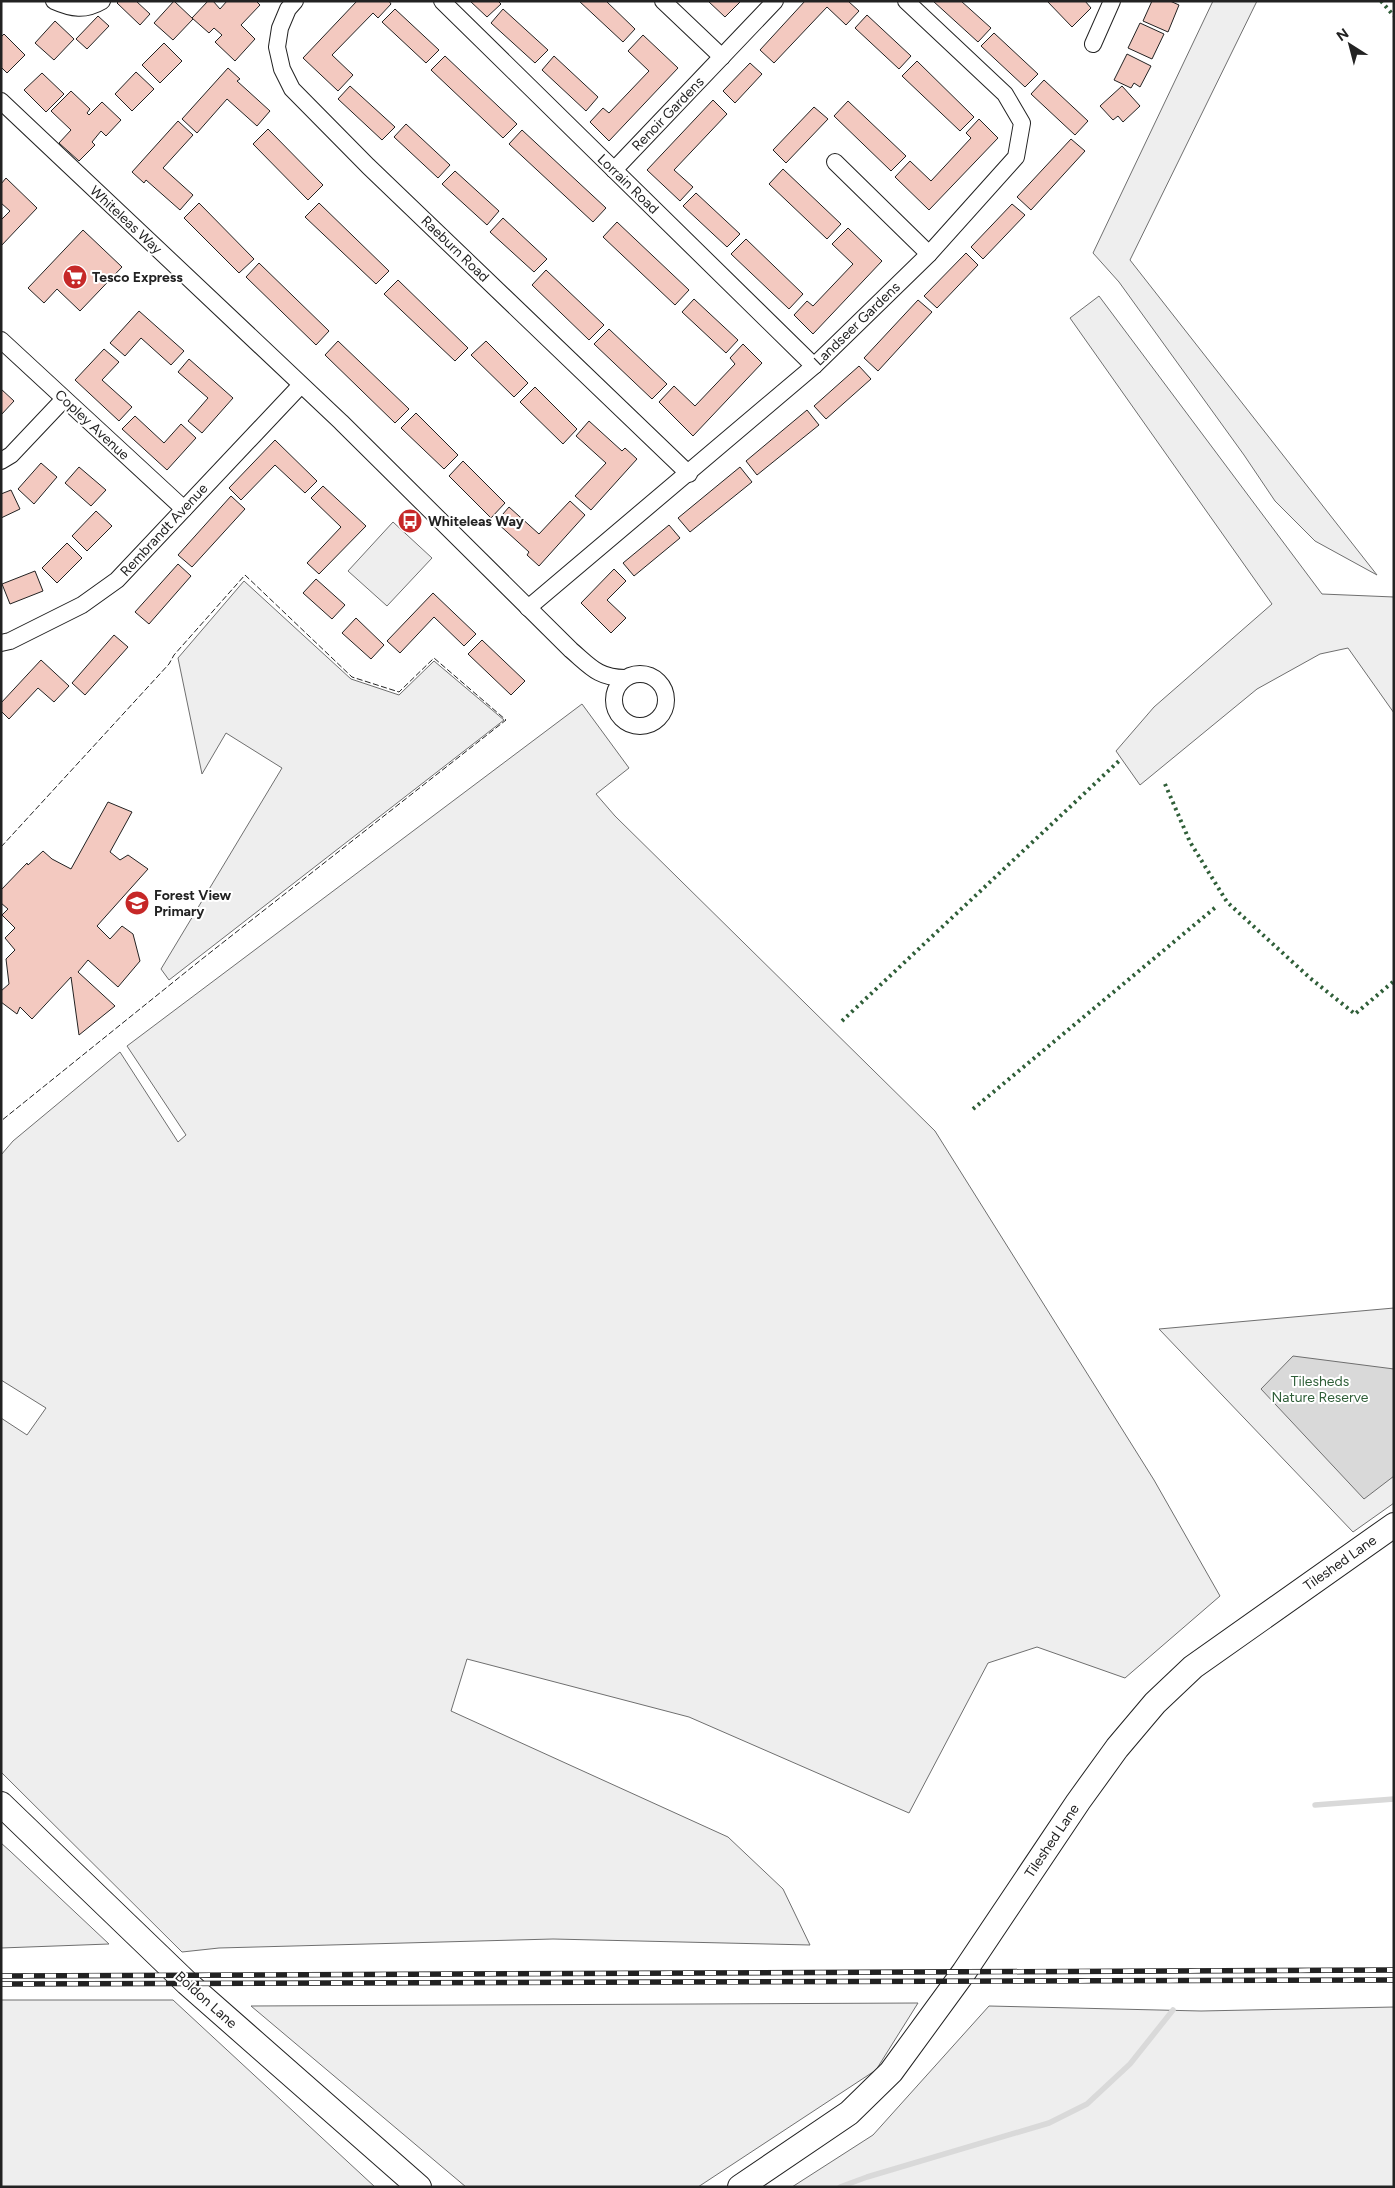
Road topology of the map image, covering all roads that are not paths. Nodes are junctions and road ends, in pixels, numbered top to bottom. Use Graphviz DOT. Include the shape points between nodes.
graph roads {
  1 [pos="54,1"];
  2 [pos="102,1"];
  3 [pos="295,1"];
  4 [pos="442,1"];
  5 [pos="663,1"];
  6 [pos="775,1"];
  7 [pos="906,1"];
  8 [pos="1112,1"];
  9 [pos="1093,44"];
  10 [pos="722,57"];
  11 [pos="1,101"];
  12 [pos="835,162"];
  13 [pos="614,170"];
  14 [pos="929,254"];
  15 [pos="1,340"];
  16 [pos="814,366"];
  17 [pos="301,385"];
  18 [pos="64,398"];
  19 [pos="1,461"];
  20 [pos="689,474"];
  21 [pos="184,509"];
  22 [pos="528,608"];
  23 [pos="1,643"];
  24 [pos="597,672"];
  25 [pos="624,678"];
  26 [pos="613,702"];
  27 [pos="1394,1525"];
  28 [pos="1,1804"];
  29 [pos="419,2187"];
  30 [pos="740,2187"];
  1 -- 2 [label="street" via="68,7 90,8"];
  3 -- 20 [label="street, Raeburn Road" via="280,28 277,47 282,69 292,90"];
  4 -- 13 [label="street, Lorrain Road"];
  5 -- 10 [label="street"];
  6 -- 10 [label="street, Renoir Gardens"];
  7 -- 14 [label="street, Landseer Gardens" via="1004,94 1022,123 1016,157"];
  8 -- 9 [label="street"];
  10 -- 13 [label="street, Renoir Gardens"];
  11 -- 17 [label="street, Whiteleas Way"];
  12 -- 14 [label="street"];
  13 -- 16 [label="street, Lorrain Road"];
  14 -- 16 [label="street, Landseer Gardens"];
  15 -- 18 [label="street, Copley Avenue"];
  16 -- 20 [label="street, Landseer Gardens"];
  17 -- 21 [label="street, Rembrandt Avenue"];
  17 -- 22 [label="street, Whiteleas Way"];
  18 -- 19 [label="street" via="11,455"];
  18 -- 21 [label="street, Copley Avenue"];
  20 -- 22 [label="street, Landseer Gardens"];
  21 -- 23 [label="street, Rembrandt Avenue" via="117,580 82,605 10,642"];
  22 -- 24 [label="street, Whiteleas Way"];
  24 -- 25 [label="street, Whiteleas Way" via="609,678"];
  24 -- 26 [label="street, Whiteleas Way"];
  25 -- 26 [label="street" via="614,692"];
  25 -- 26 [label="street, Whiteleas Way" via="640,674 656,679 665,692 665,708 654,723 636,726 620,718"];
  27 -- 30 [label="street, Tileshed Lane" via="1194,1667 1155,1703 1078,1802 964,1972 891,2072 848,2113"];
  28 -- 29 [label="street, Boldon Lane" via="187,1983"];
}
